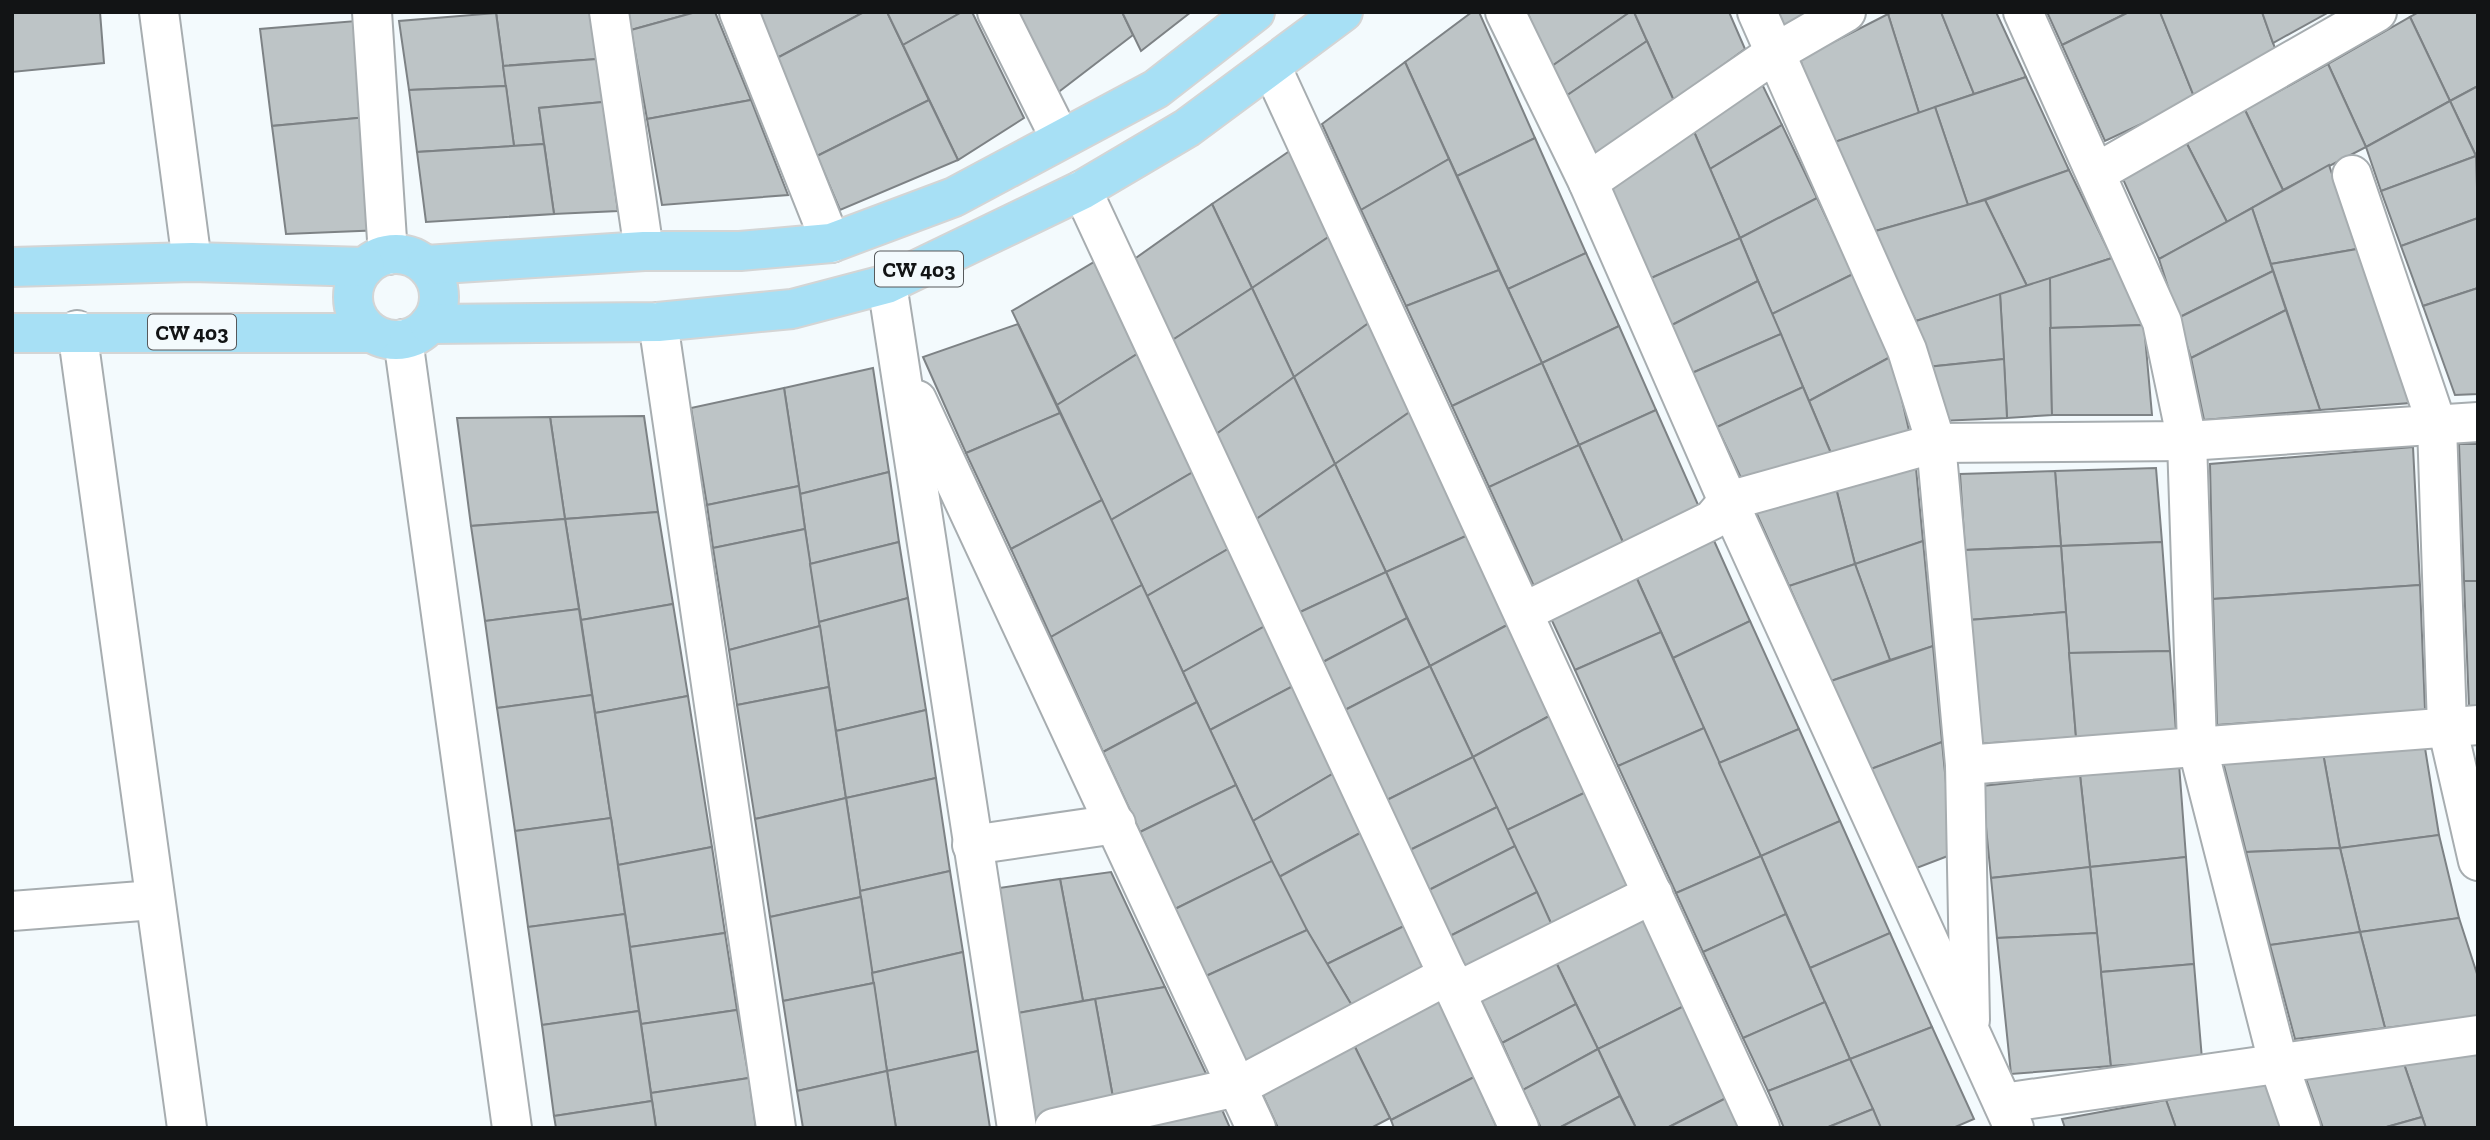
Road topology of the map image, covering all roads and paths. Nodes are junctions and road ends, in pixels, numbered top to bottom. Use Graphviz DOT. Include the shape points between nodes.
graph roads {
  1 [pos="159,12"];
  2 [pos="372,12"];
  3 [pos="609,12"];
  4 [pos="739,12"];
  5 [pos="997,12"];
  6 [pos="1343,12"];
  7 [pos="1505,12"];
  8 [pos="1757,12"];
  9 [pos="1846,12"];
  10 [pos="2023,12"];
  11 [pos="2377,12"];
  12 [pos="1252,13"];
  13 [pos="1775,53"];
  14 [pos="1271,66"];
  15 [pos="1060,138"];
  16 [pos="2096,173"];
  17 [pos="2352,175"];
  18 [pos="1588,181"];
  19 [pos="1082,190"];
  20 [pos="831,243"];
  21 [pos="644,251"];
  22 [pos="377,261"];
  23 [pos="192,262"];
  24 [pos="426,265"];
  25 [pos="12,267"];
  26 [pos="887,284"];
  27 [pos="658,323"];
  28 [pos="78,330"];
  29 [pos="402,332"];
  30 [pos="12,333"];
  31 [pos="898,360"];
  32 [pos="2478,422"];
  33 [pos="2437,425"];
  34 [pos="2187,441"];
  35 [pos="1936,443"];
  36 [pos="1728,501"];
  37 [pos="1524,612"];
  38 [pos="2462,725"];
  39 [pos="2197,745"];
  40 [pos="1965,765"];
  41 [pos="1116,824"];
  42 [pos="972,845"];
  43 [pos="2478,861"];
  44 [pos="1653,894"];
  45 [pos="154,900"];
  46 [pos="12,911"];
  47 [pos="1452,983"];
  48 [pos="2478,1035"];
  49 [pos="1970,1036"];
  50 [pos="2278,1062"];
  51 [pos="1237,1087"];
  52 [pos="2008,1115"];
  53 [pos="187,1128"];
  54 [pos="512,1128"];
  55 [pos="776,1128"];
  56 [pos="1017,1128"];
  57 [pos="1055,1128"];
  58 [pos="1256,1128"];
  59 [pos="1519,1128"];
  60 [pos="1760,1128"];
  61 [pos="2301,1128"];
  1 -- 23 [label="street"];
  2 -- 22 [label="street"];
  3 -- 21 [label="street"];
  4 -- 20 [label="street"];
  5 -- 15 [label="street"];
  6 -- 14 [label="main road, CW 403"];
  7 -- 18 [label="street"];
  8 -- 13 [label="street"];
  9 -- 13 [label="street"];
  10 -- 16 [label="street"];
  11 -- 16 [label="street"];
  12 -- 15 [label="main road, CW 403" via="1156,89"];
  13 -- 18 [label="street"];
  13 -- 35 [label="street" via="1907,350"];
  14 -- 19 [label="main road, CW 403" via="1187,128"];
  14 -- 37 [label="street"];
  15 -- 20 [label="main road, CW 403" via="954,197"];
  16 -- 34 [label="street" via="2162,322"];
  17 -- 33 [label="street"];
  18 -- 36 [label="street"];
  19 -- 26 [label="main road, CW 403"];
  19 -- 47 [label="street"];
  20 -- 21 [label="main road, CW 403" via="740,251"];
  21 -- 24 [label="main road, CW 403"];
  22 -- 23 [label="main road, CW 403"];
  22 -- 24 [label="main road, CW 403" via="412,257"];
  22 -- 29 [label="main road" via="358,277 356,314"];
  23 -- 25 [label="main road, CW 403"];
  24 -- 29 [label="main road" via="439,294 437,310"];
  26 -- 27 [label="main road, CW 403" via="792,309"];
  26 -- 31 [label="street"];
  27 -- 29 [label="main road, CW 403"];
  27 -- 55 [label="street"];
  28 -- 29 [label="main road, CW 403"];
  28 -- 30 [label="main road, CW 403"];
  28 -- 45 [label="street"];
  29 -- 54 [label="street"];
  31 -- 41 [label="street"];
  31 -- 42 [label="street"];
  32 -- 33 [label="street"];
  33 -- 34 [label="street"];
  33 -- 38 [label="street"];
  34 -- 35 [label="street"];
  34 -- 39 [label="street"];
  35 -- 36 [label="street"];
  35 -- 40 [label="street"];
  36 -- 37 [label="street" via="1712,520"];
  36 -- 49 [label="street"];
  37 -- 44 [label="street"];
  38 -- 39 [label="street"];
  38 -- 43 [label="street"];
  39 -- 40 [label="street"];
  39 -- 50 [label="street"];
  40 -- 49 [label="street"];
  41 -- 42 [label="street"];
  41 -- 51 [label="street"];
  42 -- 56 [label="street"];
  44 -- 47 [label="street"];
  44 -- 60 [label="street"];
  45 -- 46 [label="street"];
  45 -- 53 [label="street"];
  47 -- 51 [label="street"];
  47 -- 59 [label="street"];
  48 -- 50 [label="street"];
  49 -- 52 [label="street"];
  50 -- 52 [label="street"];
  50 -- 61 [label="street"];
  51 -- 57 [label="street"];
  51 -- 58 [label="street"];
}
